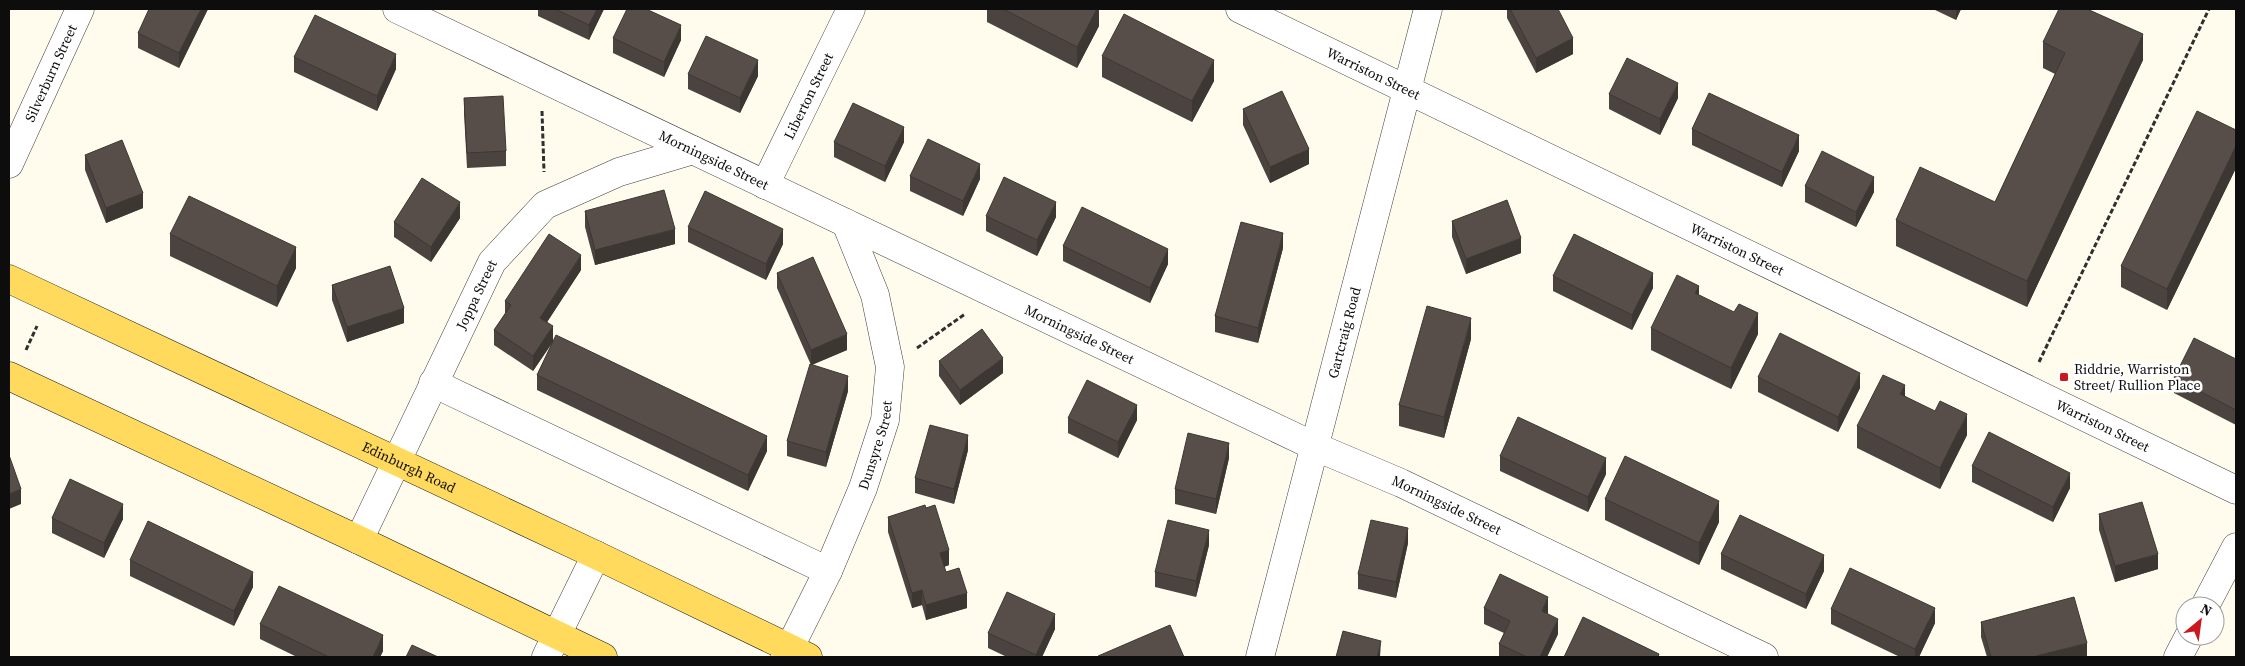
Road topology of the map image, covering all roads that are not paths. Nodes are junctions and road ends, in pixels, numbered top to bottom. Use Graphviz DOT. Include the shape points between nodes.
graph roads {
  1 [pos="80,9"];
  2 [pos="397,9"];
  3 [pos="851,9"];
  4 [pos="1240,9"];
  5 [pos="1428,9"];
  6 [pos="1408,88"];
  7 [pos="693,150"];
  8 [pos="9,164"];
  9 [pos="766,185"];
  10 [pos="846,223"];
  11 [pos="9,279"];
  12 [pos="11,377"];
  13 [pos="433,384"];
  14 [pos="1316,447"];
  15 [pos="396,460"];
  16 [pos="2236,490"];
  17 [pos="359,540"];
  18 [pos="2236,547"];
  19 [pos="596,554"];
  20 [pos="828,571"];
  21 [pos="2210,596"];
  22 [pos="551,646"];
  23 [pos="794,654"];
  24 [pos="603,657"];
  25 [pos="1260,657"];
  26 [pos="1764,657"];
  1 -- 8 [label="street, Silverburn Street"];
  2 -- 7 [label="street, Morningside Street"];
  3 -- 9 [label="street, Liberton Street"];
  4 -- 6 [label="street, Warriston Street"];
  5 -- 6 [label="street, Gartcraig Road"];
  6 -- 14 [label="street, Gartcraig Road"];
  6 -- 16 [label="street, Warriston Street"];
  7 -- 9 [label="street, Morningside Street"];
  7 -- 13 [label="street, Joppa Street" via="619,172 545,205 492,262"];
  9 -- 10 [label="street, Morningside Street"];
  10 -- 14 [label="street, Morningside Street"];
  10 -- 20 [label="street, Dunsyre Street" via="875,295 890,367 885,420 863,488"];
  11 -- 15 [label="main road, Edinburgh Road"];
  12 -- 17 [label="main road"];
  13 -- 15 [label="street, Joppa Street"];
  13 -- 20 [label="street"];
  14 -- 25 [label="street, Gartcraig Road"];
  14 -- 26 [label="street, Morningside Street" via="1401,483"];
  15 -- 17 [label="street, Joppa Street"];
  15 -- 19 [label="main road, Edinburgh Road"];
  17 -- 22 [label="main road"];
  18 -- 21 [label="street"];
  19 -- 22 [label="street"];
  19 -- 23 [label="main road, Edinburgh Road"];
  20 -- 23 [label="street, Dunsyre Street"];
  22 -- 24 [label="main road"];
}
